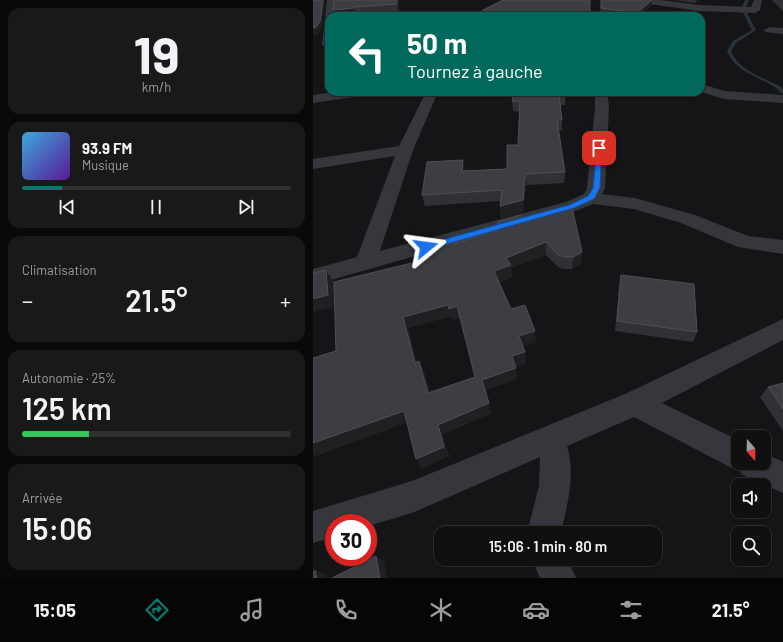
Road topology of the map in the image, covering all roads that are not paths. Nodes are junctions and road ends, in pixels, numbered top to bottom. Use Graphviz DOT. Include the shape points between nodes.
graph roads {
  1 [pos="331,0"];
  2 [pos="642,0"];
  3 [pos="758,0"];
  4 [pos="330,12"];
  5 [pos="769,30"];
  6 [pos="783,31"];
  7 [pos="705,89"];
  8 [pos="329,96"];
  9 [pos="430,96"];
  10 [pos="601,96"];
  11 [pos="313,98"];
  12 [pos="779,99"];
  13 [pos="405,150"];
  14 [pos="313,164"];
  15 [pos="591,198"];
  16 [pos="783,247"];
  17 [pos="366,262"];
  18 [pos="313,277"];
  19 [pos="783,329"];
  20 [pos="635,403"];
  21 [pos="550,438"];
  22 [pos="731,452"];
  23 [pos="766,470"];
  24 [pos="783,478"];
  25 [pos="546,526"];
  26 [pos="313,527"];
  27 [pos="552,566"];
  28 [pos="558,578"];
  1 -- 4 [label="street"];
  2 -- 3 [label="street" via="699,8 755,10"];
  5 -- 6 [label="street"];
  7 -- 12 [label="street" via="724,95"];
  8 -- 11 [label="street"];
  9 -- 13 [label="street"];
  10 -- 15 [label="street" via="596,188"];
  13 -- 14 [label="street"];
  13 -- 17 [label="street"];
  15 -- 16 [label="street" via="635,204 688,219 745,242"];
  15 -- 17 [label="street" via="572,206"];
  17 -- 18 [label="street"];
  19 -- 20 [label="street"];
  20 -- 21 [label="street"];
  20 -- 22 [label="street"];
  21 -- 25 [label="street" via="557,477"];
  21 -- 26 [label="street" via="412,497"];
  23 -- 24 [label="street"];
  27 -- 28 [label="street"];
}
